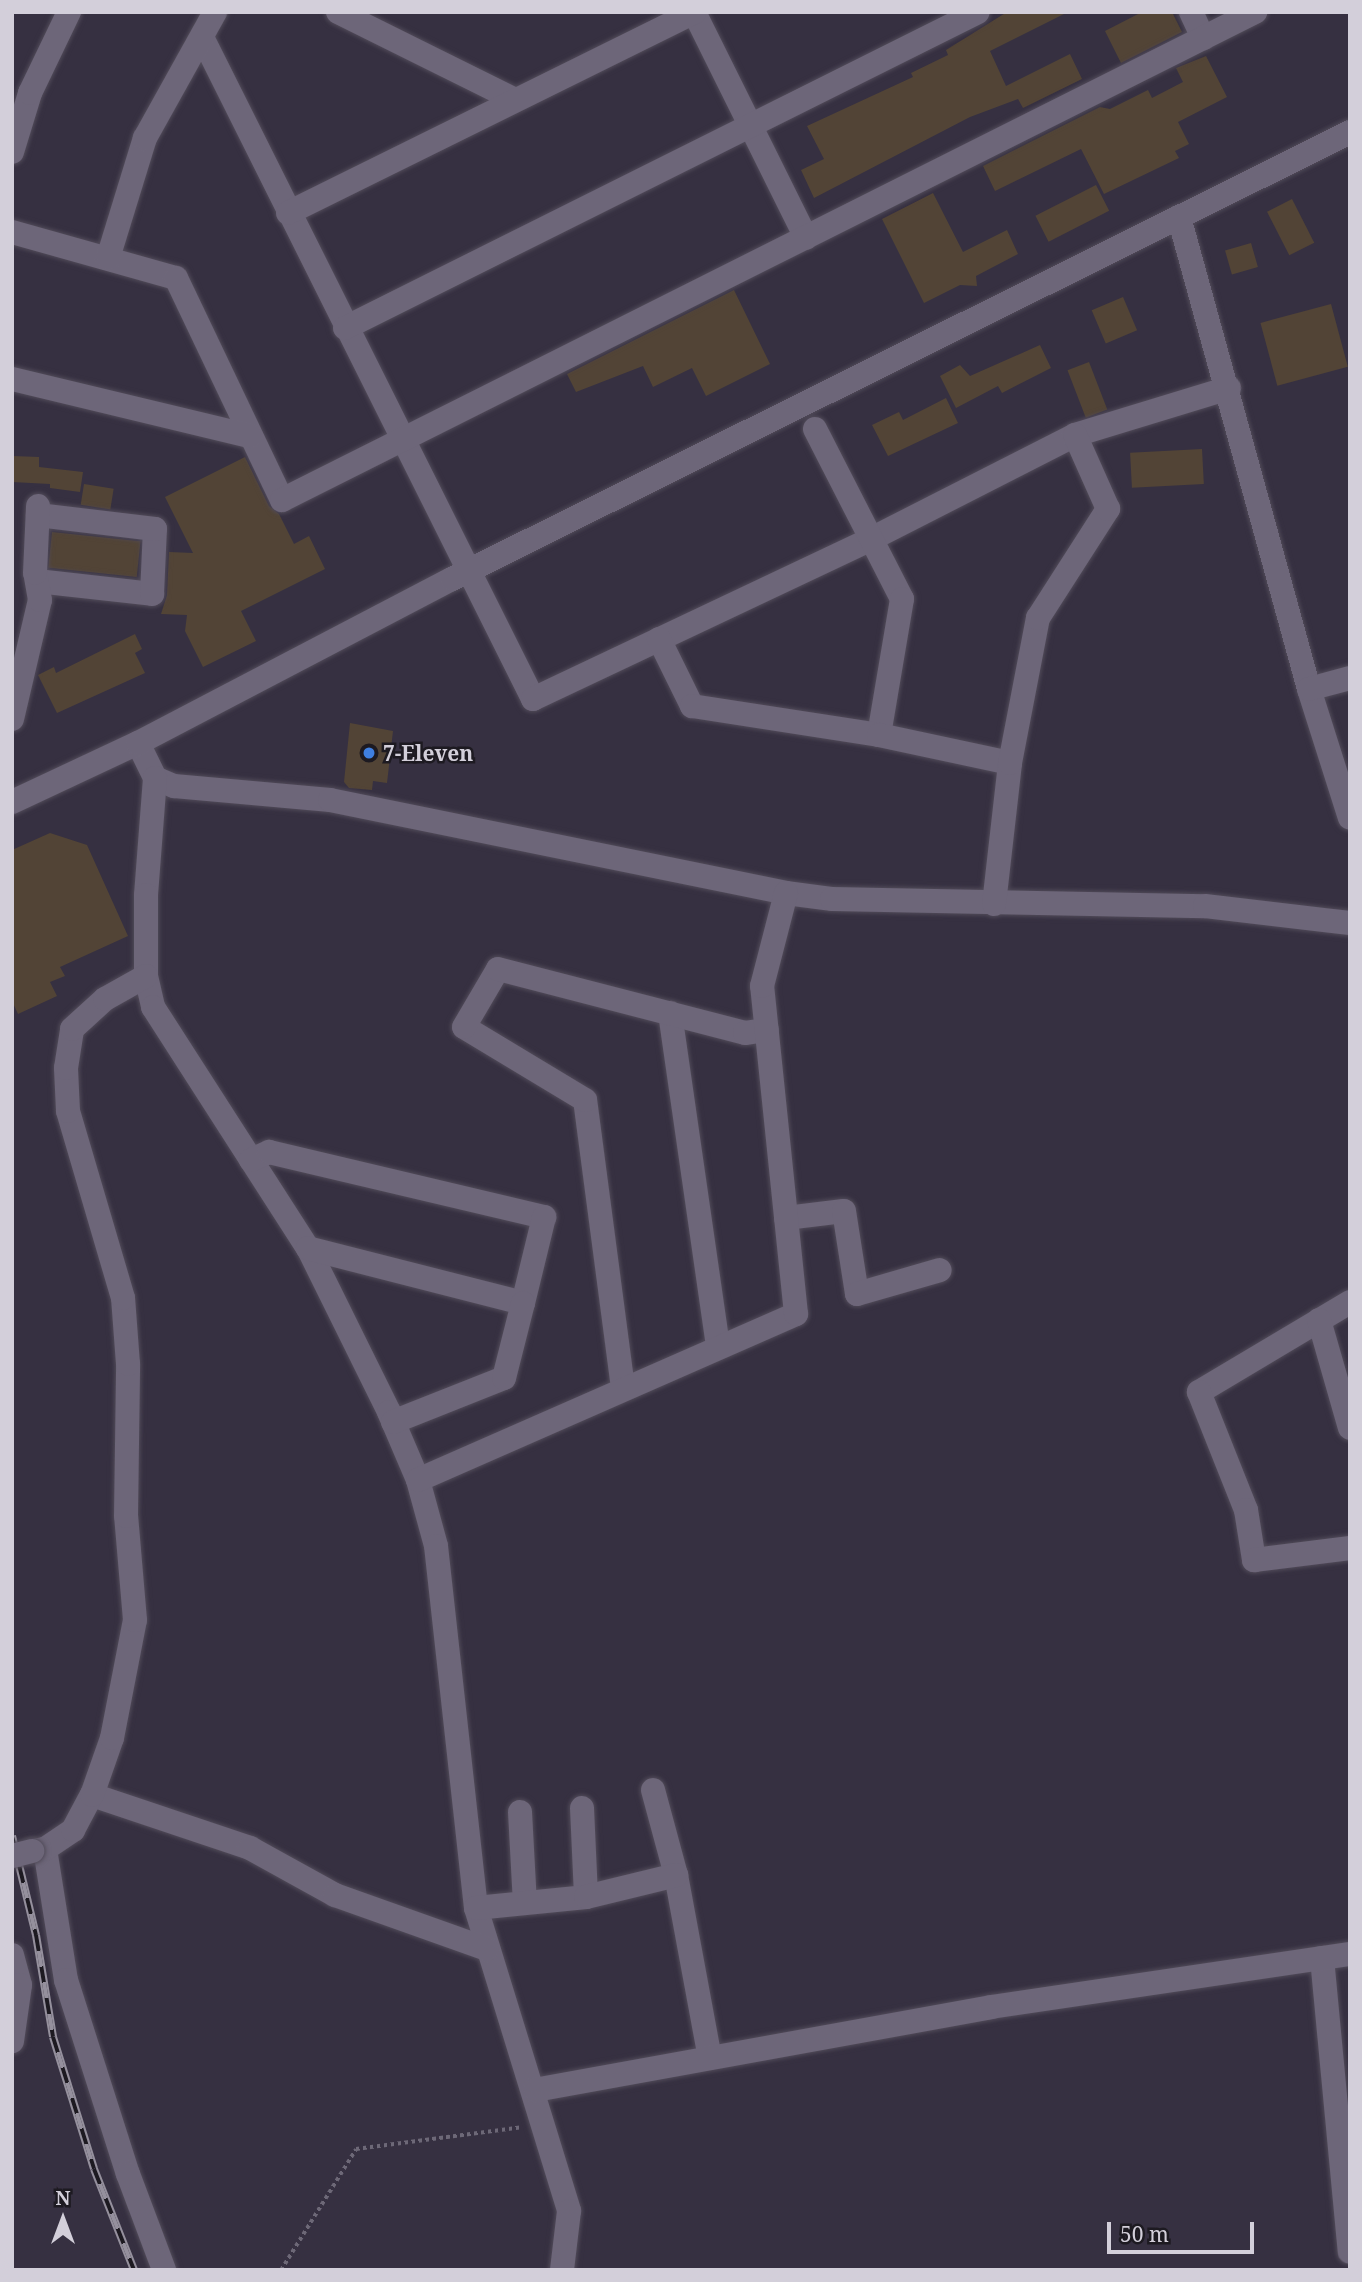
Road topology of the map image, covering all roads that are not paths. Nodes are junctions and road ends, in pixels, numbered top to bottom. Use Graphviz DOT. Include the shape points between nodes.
graph roads {
  1 [pos="69,12"];
  2 [pos="215,12"];
  3 [pos="338,12"];
  4 [pos="694,12"];
  5 [pos="978,12"];
  6 [pos="1191,12"];
  7 [pos="1255,12"];
  8 [pos="1203,38"];
  9 [pos="203,39"];
  10 [pos="515,100"];
  11 [pos="752,124"];
  12 [pos="1350,132"];
  13 [pos="12,152"];
  14 [pos="288,213"];
  15 [pos="1179,216"];
  16 [pos="12,232"];
  17 [pos="806,238"];
  18 [pos="108,258"];
  19 [pos="345,328"];
  20 [pos="12,379"];
  21 [pos="1229,388"];
  22 [pos="815,429"];
  23 [pos="1075,435"];
  24 [pos="250,436"];
  25 [pos="401,443"];
  26 [pos="871,539"];
  27 [pos="469,570"];
  28 [pos="37,581"];
  29 [pos="659,639"];
  30 [pos="1350,678"];
  31 [pos="1309,689"];
  32 [pos="12,719"];
  33 [pos="879,735"];
  34 [pos="138,743"];
  35 [pos="1010,763"];
  36 [pos="155,778"];
  37 [pos="12,802"];
  38 [pos="1350,818"];
  39 [pos="786,893"];
  40 [pos="994,904"];
  41 [pos="1350,923"];
  42 [pos="146,976"];
  43 [pos="670,1013"];
  44 [pos="767,1030"];
  45 [pos="251,1160"];
  46 [pos="786,1218"];
  47 [pos="308,1248"];
  48 [pos="940,1270"];
  49 [pos="1350,1302"];
  50 [pos="523,1303"];
  51 [pos="1319,1320"];
  52 [pos="718,1346"];
  53 [pos="623,1388"];
  54 [pos="393,1422"];
  55 [pos="1350,1428"];
  56 [pos="418,1479"];
  57 [pos="1350,1548"];
  58 [pos="653,1790"];
  59 [pos="92,1795"];
  60 [pos="582,1808"];
  61 [pos="520,1812"];
  62 [pos="30,1852"];
  63 [pos="676,1875"];
  64 [pos="586,1897"];
  65 [pos="525,1903"];
  66 [pos="476,1908"];
  67 [pos="487,1949"];
  68 [pos="1350,1954"];
  69 [pos="12,1955"];
  70 [pos="1322,1958"];
  71 [pos="12,2041"];
  72 [pos="710,2058"];
  73 [pos="535,2090"];
  74 [pos="1350,2252"];
  75 [pos="164,2270"];
  76 [pos="562,2270"];
  1 -- 13 [label="street" via="30,93"];
  2 -- 9 [label="street"];
  3 -- 10 [label="street"];
  4 -- 10 [label="street"];
  4 -- 11 [label="street"];
  5 -- 11 [label="street"];
  6 -- 8 [label="street"];
  7 -- 8 [label="street"];
  8 -- 17 [label="street"];
  9 -- 14 [label="street"];
  9 -- 18 [label="street" via="145,138"];
  10 -- 14 [label="street"];
  11 -- 17 [label="street"];
  11 -- 19 [label="street"];
  12 -- 15 [label="street"];
  14 -- 19 [label="street"];
  15 -- 21 [label="street"];
  15 -- 27 [label="street"];
  16 -- 18 [label="street"];
  17 -- 25 [label="street"];
  18 -- 24 [label="street" via="176,278"];
  19 -- 25 [label="street"];
  20 -- 24 [label="street"];
  21 -- 23 [label="street"];
  21 -- 31 [label="street"];
  22 -- 26 [label="street"];
  23 -- 26 [label="street"];
  23 -- 35 [label="street" via="1108,509 1038,618"];
  24 -- 25 [label="street" via="282,500"];
  25 -- 27 [label="street"];
  26 -- 29 [label="street"];
  26 -- 33 [label="street" via="902,599"];
  27 -- 29 [label="street" via="533,699"];
  27 -- 34 [label="street"];
  28 -- 28 [label="street" via="38,510 155,529 152,594"];
  28 -- 32 [label="street" via="40,600"];
  29 -- 33 [label="street" via="692,706"];
  30 -- 31 [label="street"];
  31 -- 38 [label="street"];
  33 -- 35 [label="street"];
  34 -- 36 [label="street"];
  34 -- 37 [label="street"];
  35 -- 40 [label="street"];
  36 -- 39 [label="street" via="205,792 330,800"];
  36 -- 42 [label="street"];
  39 -- 40 [label="street"];
  39 -- 44 [label="street" via="762,986"];
  40 -- 41 [label="street" via="1205,906"];
  42 -- 45 [label="street" via="153,1007"];
  42 -- 59 [label="street" via="105,999 72,1029 66,1068 68,1111 123,1298 128,1364 126,1516 135,1620 112,1738"];
  43 -- 44 [label="street" via="745,1033"];
  43 -- 52 [label="street"];
  43 -- 53 [label="street" via="498,970 464,1027 585,1100"];
  44 -- 46 [label="street"];
  45 -- 47 [label="street"];
  45 -- 50 [label="street" via="269,1152 544,1217"];
  46 -- 48 [label="street" via="844,1211 857,1294"];
  46 -- 52 [label="street" via="796,1314"];
  47 -- 50 [label="street"];
  47 -- 54 [label="street"];
  49 -- 51 [label="street"];
  50 -- 54 [label="street" via="504,1378"];
  51 -- 55 [label="street"];
  51 -- 57 [label="street" via="1199,1392 1246,1510 1254,1560"];
  52 -- 53 [label="street"];
  53 -- 56 [label="street"];
  54 -- 56 [label="street"];
  56 -- 66 [label="street" via="436,1546"];
  58 -- 63 [label="street"];
  59 -- 62 [label="street" via="73,1830"];
  59 -- 67 [label="street" via="250,1848 335,1895"];
  60 -- 64 [label="street"];
  61 -- 65 [label="street"];
  62 -- 75 [label="street" via="128,2174"];
  63 -- 64 [label="street"];
  63 -- 72 [label="street"];
  64 -- 65 [label="street"];
  65 -- 66 [label="street"];
  66 -- 67 [label="street"];
  67 -- 73 [label="street"];
  68 -- 70 [label="street"];
  69 -- 71 [label="street" via="20,1985"];
  70 -- 72 [label="street" via="992,2007"];
  70 -- 74 [label="street"];
  72 -- 73 [label="street"];
  73 -- 76 [label="street" via="569,2211"];
}
